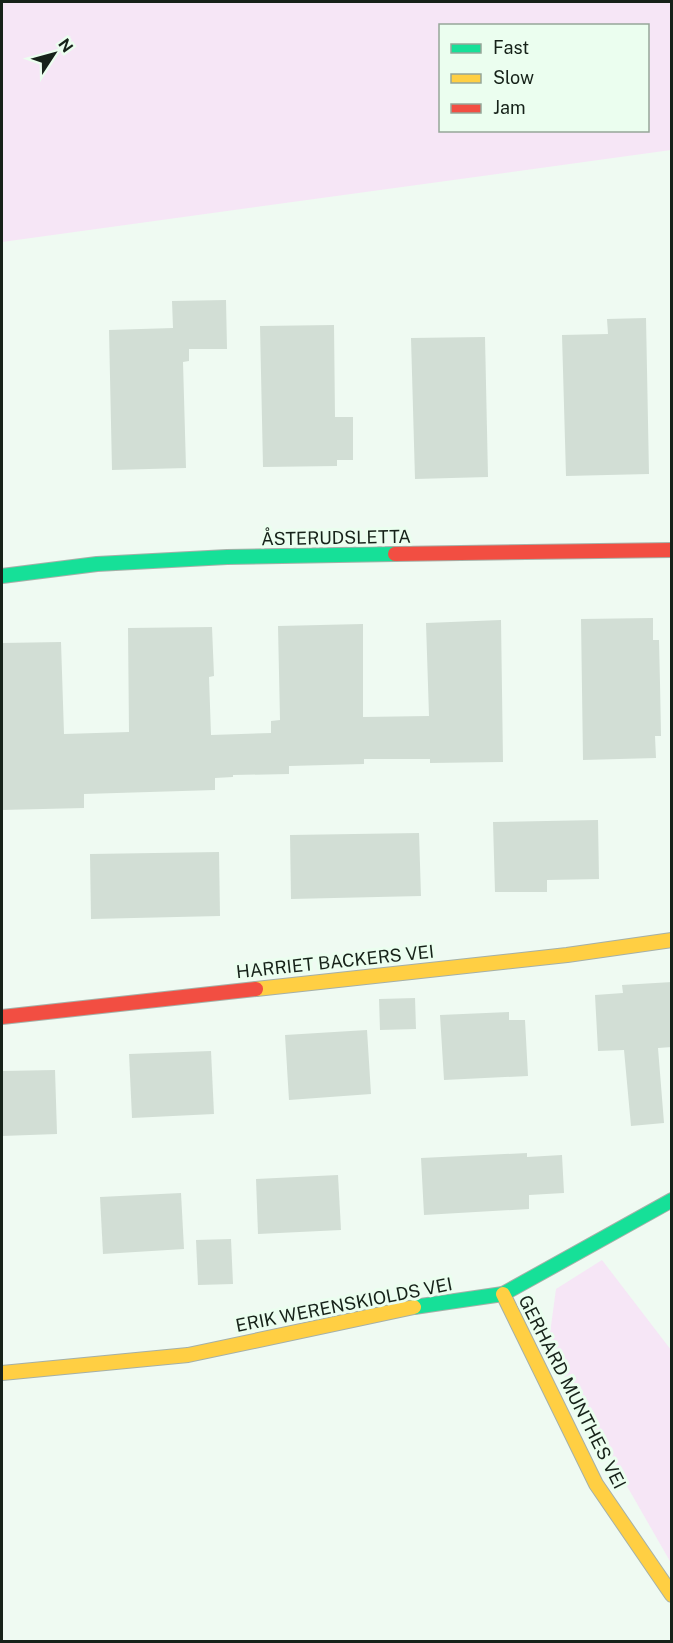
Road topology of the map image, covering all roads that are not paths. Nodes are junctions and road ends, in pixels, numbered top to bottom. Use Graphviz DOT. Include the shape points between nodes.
graph roads {
  1 [pos="672,550"];
  2 [pos="2,576"];
  3 [pos="672,940"];
  4 [pos="2,1017"];
  5 [pos="672,1200"];
  6 [pos="503,1294"];
  7 [pos="2,1373"];
  8 [pos="672,1594"];
  1 -- 2 [label="street, ÅSTERUDSLETTA" via="227,557 97,564"];
  3 -- 4 [label="street, HARRIET BACKERS VEI"];
  5 -- 6 [label="street, ERIK WERENSKIOLDS VEI"];
  6 -- 7 [label="street, ERIK WERENSKIOLDS VEI" via="392,1310 188,1355"];
  6 -- 8 [label="street, GERHARD MUNTHES VEI" via="596,1484"];
}
